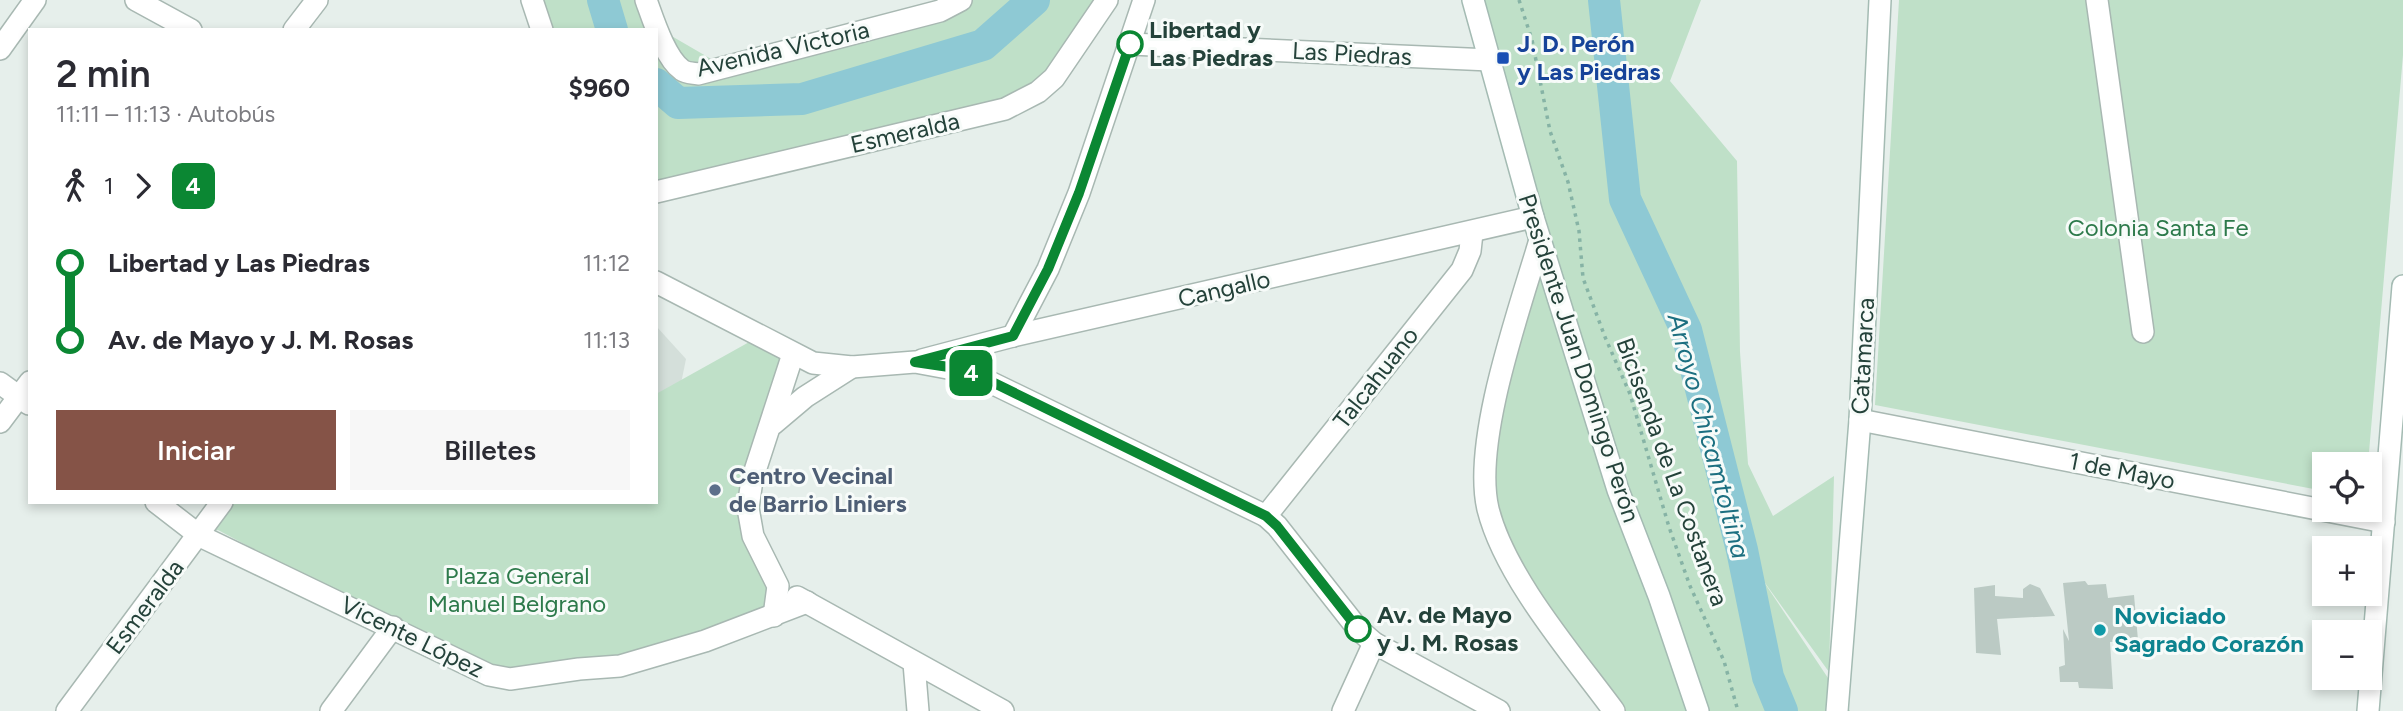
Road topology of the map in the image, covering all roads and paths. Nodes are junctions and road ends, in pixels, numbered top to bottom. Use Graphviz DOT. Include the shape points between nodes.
graph roads {
  1 [pos="35,0"];
  2 [pos="136,0"];
  3 [pos="317,0"];
  4 [pos="532,0"];
  5 [pos="646,0"];
  6 [pos="961,0"];
  7 [pos="1107,0"];
  8 [pos="1144,0"];
  9 [pos="1474,0"];
  10 [pos="1519,0"];
  11 [pos="1880,0"];
  12 [pos="2097,0"];
  13 [pos="187,28"];
  14 [pos="296,28"];
  15 [pos="541,28"];
  16 [pos="657,28"];
  17 [pos="658,31"];
  18 [pos="1130,44"];
  19 [pos="0,49"];
  20 [pos="1490,60"];
  21 [pos="658,192"];
  22 [pos="1533,217"];
  23 [pos="1472,233"];
  24 [pos="1540,240"];
  25 [pos="658,283"];
  26 [pos="2403,286"];
  27 [pos="2143,332"];
  28 [pos="1013,336"];
  29 [pos="793,354"];
  30 [pos="915,362"];
  31 [pos="852,367"];
  32 [pos="0,383"];
  33 [pos="26,394"];
  34 [pos="1860,420"];
  35 [pos="0,422"];
  36 [pos="771,426"];
  37 [pos="2397,430"];
  38 [pos="159,504"];
  39 [pos="220,504"];
  40 [pos="1266,516"];
  41 [pos="2384,522"];
  42 [pos="198,534"];
  43 [pos="778,586"];
  44 [pos="807,602"];
  45 [pos="774,616"];
  46 [pos="393,627"];
  47 [pos="1374,643"];
  48 [pos="914,663"];
  49 [pos="67,711"];
  50 [pos="331,711"];
  51 [pos="918,711"];
  52 [pos="1003,711"];
  53 [pos="1343,711"];
  54 [pos="1499,711"];
  55 [pos="1614,711"];
  56 [pos="1698,711"];
  57 [pos="1738,711"];
  58 [pos="1837,711"];
  59 [pos="2368,711"];
  1 -- 19 [label="street"];
  2 -- 13 [label="street"];
  3 -- 14 [label="street"];
  4 -- 15 [label="street"];
  5 -- 16 [label="street, Avenida Victoria"];
  6 -- 17 [label="street, Avenida Victoria" via="940,11 698,74 684,72 675,63"];
  7 -- 21 [label="street, Esmeralda" via="1054,78 1005,109"];
  8 -- 18 [label="street"];
  9 -- 20 [label="street, Presidente Juan Domingo Perón"];
  10 -- 57 [label="path, Bicisenda de La Costanera" via="1550,131 1568,181 1583,278 1630,394 1669,527 1724,661"];
  11 -- 34 [label="street, Catamarca"];
  12 -- 27 [label="street"];
  18 -- 20 [label="street, Las Piedras"];
  18 -- 28 [label="street" via="1079,193 1048,269"];
  20 -- 22 [label="street, Presidente Juan Domingo Perón"];
  22 -- 23 [label="street, Cangallo"];
  22 -- 24 [label="street, Presidente Juan Domingo Perón"];
  23 -- 28 [label="street, Cangallo"];
  23 -- 40 [label="street, Talcahuano" via="1462,270"];
  24 -- 55 [label="street" via="1492,415 1485,479 1488,508 1516,571"];
  24 -- 56 [label="street, Presidente Juan Domingo Perón" via="1618,490"];
  25 -- 29 [label="street"];
  26 -- 37 [label="street"];
  28 -- 30 [label="street, Cangallo"];
  29 -- 31 [label="street" via="822,366"];
  29 -- 36 [label="street"];
  30 -- 31 [label="street"];
  30 -- 40 [label="street" via="978,376"];
  31 -- 36 [label="street"];
  32 -- 33 [label="street"];
  33 -- 35 [label="street"];
  34 -- 41 [label="street, 1 de Mayo"];
  34 -- 58 [label="street, Catamarca"];
  36 -- 43 [label="street" via="752,480 748,508 753,536"];
  37 -- 41 [label="street"];
  38 -- 42 [label="street, Vicente López"];
  39 -- 42 [label="street, Esmeralda"];
  40 -- 47 [label="street"];
  41 -- 59 [label="street"];
  42 -- 46 [label="street, Vicente López"];
  42 -- 49 [label="street, Esmeralda"];
  43 -- 44 [label="street"];
  43 -- 45 [label="street"];
  44 -- 45 [label="street, Vicente López"];
  44 -- 48 [label="street"];
  45 -- 46 [label="street, Vicente López" via="620,666 510,679 489,675"];
  46 -- 50 [label="street"];
  47 -- 53 [label="street"];
  47 -- 54 [label="street"];
  48 -- 51 [label="street"];
  48 -- 52 [label="street"];
}
